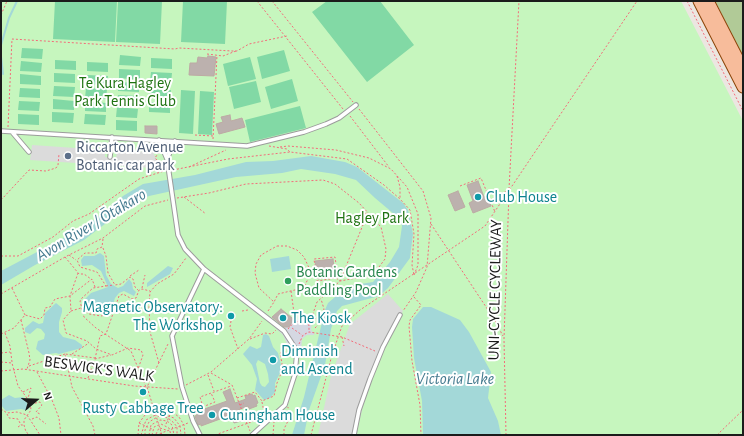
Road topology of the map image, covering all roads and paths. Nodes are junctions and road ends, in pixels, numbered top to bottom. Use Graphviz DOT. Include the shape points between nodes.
graph roads {
  1 [pos="7,1"];
  2 [pos="257,1"];
  3 [pos="519,1"];
  4 [pos="637,1"];
  5 [pos="687,1"];
  6 [pos="699,1"];
  7 [pos="708,1"];
  8 [pos="1,15"];
  9 [pos="286,36"];
  10 [pos="237,51"];
  11 [pos="207,54"];
  12 [pos="217,55"];
  13 [pos="743,69"];
  14 [pos="743,87"];
  15 [pos="356,105"];
  16 [pos="743,111"];
  17 [pos="346,112"];
  18 [pos="1,131"];
  19 [pos="10,132"];
  20 [pos="195,135"];
  21 [pos="214,136"];
  22 [pos="112,138"];
  23 [pos="159,140"];
  24 [pos="175,142"];
  25 [pos="213,144"];
  26 [pos="264,146"];
  27 [pos="280,147"];
  28 [pos="163,149"];
  29 [pos="228,149"];
  30 [pos="29,152"];
  31 [pos="290,152"];
  32 [pos="59,154"];
  33 [pos="110,157"];
  34 [pos="167,159"];
  35 [pos="149,160"];
  36 [pos="187,168"];
  37 [pos="391,169"];
  38 [pos="168,171"];
  39 [pos="159,172"];
  40 [pos="397,175"];
  41 [pos="460,186"];
  42 [pos="509,190"];
  43 [pos="183,197"];
  44 [pos="172,199"];
  45 [pos="400,199"];
  46 [pos="1,200"];
  47 [pos="490,200"];
  48 [pos="366,210"];
  49 [pos="495,213"];
  50 [pos="206,214"];
  51 [pos="103,238"];
  52 [pos="102,248"];
  53 [pos="449,251"];
  54 [pos="69,255"];
  55 [pos="1,256"];
  56 [pos="187,256"];
  57 [pos="65,257"];
  58 [pos="77,260"];
  59 [pos="427,267"];
  60 [pos="86,268"];
  61 [pos="204,268"];
  62 [pos="139,270"];
  63 [pos="310,270"];
  64 [pos="78,273"];
  65 [pos="84,274"];
  66 [pos="145,275"];
  67 [pos="414,275"];
  68 [pos="130,277"];
  69 [pos="316,277"];
  70 [pos="338,278"];
  71 [pos="92,279"];
  72 [pos="340,281"];
  73 [pos="115,285"];
  74 [pos="106,286"];
  75 [pos="12,288"];
  76 [pos="95,288"];
  77 [pos="142,289"];
  78 [pos="139,290"];
  79 [pos="291,291"];
  80 [pos="150,292"];
  81 [pos="1,294"];
  82 [pos="70,296"];
  83 [pos="414,296"];
  84 [pos="321,299"];
  85 [pos="274,302"];
  86 [pos="82,308"];
  87 [pos="71,311"];
  88 [pos="114,312"];
  89 [pos="267,314"];
  90 [pos="25,315"];
  91 [pos="322,315"];
  92 [pos="400,315"];
  93 [pos="264,318"];
  94 [pos="21,319"];
  95 [pos="231,321"];
  96 [pos="295,321"];
  97 [pos="310,321"];
  98 [pos="278,326"];
  99 [pos="309,326"];
  100 [pos="291,327"];
  101 [pos="316,328"];
  102 [pos="284,331"];
  103 [pos="4,332"];
  104 [pos="309,332"];
  105 [pos="1,334"];
  106 [pos="106,334"];
  107 [pos="303,335"];
  108 [pos="172,336"];
  109 [pos="338,337"];
  110 [pos="342,337"];
  111 [pos="249,339"];
  112 [pos="504,339"];
  113 [pos="90,342"];
  114 [pos="344,346"];
  115 [pos="96,348"];
  116 [pos="128,348"];
  117 [pos="238,349"];
  118 [pos="11,352"];
  119 [pos="378,352"];
  120 [pos="1,353"];
  121 [pos="65,354"];
  122 [pos="71,354"];
  123 [pos="298,354"];
  124 [pos="112,355"];
  125 [pos="56,358"];
  126 [pos="95,359"];
  127 [pos="1,362"];
  128 [pos="67,362"];
  129 [pos="12,363"];
  130 [pos="159,363"];
  131 [pos="29,366"];
  132 [pos="283,369"];
  133 [pos="14,370"];
  134 [pos="26,370"];
  135 [pos="138,370"];
  136 [pos="1,371"];
  137 [pos="37,372"];
  138 [pos="211,372"];
  139 [pos="208,374"];
  140 [pos="295,374"];
  141 [pos="70,376"];
  142 [pos="87,379"];
  143 [pos="232,386"];
  144 [pos="147,387"];
  145 [pos="183,387"];
  146 [pos="22,392"];
  147 [pos="214,392"];
  148 [pos="211,393"];
  149 [pos="28,398"];
  150 [pos="237,398"];
  151 [pos="262,401"];
  152 [pos="244,404"];
  153 [pos="285,404"];
  154 [pos="31,405"];
  155 [pos="240,405"];
  156 [pos="203,406"];
  157 [pos="1,409"];
  158 [pos="153,410"];
  159 [pos="743,410"];
  160 [pos="171,411"];
  161 [pos="192,411"];
  162 [pos="7,413"];
  163 [pos="40,414"];
  164 [pos="154,414"];
  165 [pos="170,415"];
  166 [pos="274,415"];
  167 [pos="27,416"];
  168 [pos="156,417"];
  169 [pos="265,417"];
  170 [pos="168,418"];
  171 [pos="31,419"];
  172 [pos="266,420"];
  173 [pos="157,421"];
  174 [pos="167,421"];
  175 [pos="190,422"];
  176 [pos="238,422"];
  177 [pos="246,422"];
  178 [pos="140,423"];
  179 [pos="21,424"];
  180 [pos="46,424"];
  181 [pos="158,424"];
  182 [pos="166,424"];
  183 [pos="24,425"];
  184 [pos="143,425"];
  185 [pos="184,425"];
  186 [pos="239,425"];
  187 [pos="146,426"];
  188 [pos="180,426"];
  189 [pos="18,427"];
  190 [pos="177,427"];
  191 [pos="149,428"];
  192 [pos="160,428"];
  193 [pos="174,428"];
  194 [pos="153,429"];
  195 [pos="170,430"];
  196 [pos="166,431"];
  197 [pos="40,434"];
  198 [pos="162,434"];
  199 [pos="167,434"];
  200 [pos="252,434"];
  201 [pos="30,435"];
  202 [pos="36,435"];
  203 [pos="61,435"];
  204 [pos="95,435"];
  205 [pos="138,435"];
  206 [pos="141,435"];
  207 [pos="145,435"];
  208 [pos="148,435"];
  209 [pos="152,435"];
  210 [pos="157,435"];
  211 [pos="171,435"];
  212 [pos="174,435"];
  213 [pos="177,435"];
  214 [pos="181,435"];
  215 [pos="185,435"];
  216 [pos="200,435"];
  217 [pos="215,435"];
  218 [pos="273,435"];
  219 [pos="284,435"];
  220 [pos="311,435"];
  221 [pos="354,435"];
  222 [pos="421,435"];
  223 [pos="506,435"];
  224 [pos="717,435"];
  1 -- 8 [label="path"];
  2 -- 9 [label="path"];
  3 -- 42 [label="path, UNI-CYCLE CYCLEWAY"];
  4 -- 42 [label="path"];
  5 -- 16 [label="path"];
  6 -- 14 [label="main road"];
  7 -- 13 [label="main road"];
  9 -- 10 [label="path" via="248,44"];
  9 -- 17 [label="path"];
  10 -- 12 [label="path" via="229,55"];
  10 -- 19 [label="path" via="12,39"];
  11 -- 12 [label="path"];
  12 -- 21 [label="path"];
  15 -- 17 [label="lane"];
  17 -- 25 [label="lane" via="326,124 304,132 255,145"];
  17 -- 37 [label="path"];
  18 -- 19 [label="lane"];
  19 -- 22 [label="lane"];
  19 -- 30 [label="lane"];
  20 -- 21 [label="path"];
  21 -- 25 [label="path"];
  22 -- 23 [label="lane"];
  22 -- 33 [label="lane"];
  23 -- 24 [label="lane"];
  23 -- 28 [label="lane"];
  24 -- 25 [label="lane"];
  24 -- 34 [label="lane"];
  26 -- 27 [label="path"];
  27 -- 31 [label="path"];
  27 -- 37 [label="path" via="336,150 369,158"];
  28 -- 34 [label="lane"];
  28 -- 38 [label="path" via="155,158"];
  29 -- 36 [label="path"];
  31 -- 36 [label="path"];
  31 -- 45 [label="path" via="347,159 357,164"];
  32 -- 46 [label="path" via="56,168 29,170"];
  34 -- 38 [label="lane"];
  35 -- 39 [label="path" via="149,166"];
  36 -- 38 [label="path"];
  37 -- 40 [label="path"];
  38 -- 39 [label="path"];
  38 -- 44 [label="lane"];
  39 -- 55 [label="path" via="139,179 89,214 73,221 53,237 18,256"];
  40 -- 45 [label="path"];
  40 -- 67 [label="path" via="412,196 418,214 418,265"];
  41 -- 47 [label="path" via="480,178"];
  42 -- 47 [label="path"];
  42 -- 49 [label="path"];
  42 -- 112 [label="path, UNI-CYCLE CYCLEWAY"];
  43 -- 44 [label="path"];
  43 -- 48 [label="path" via="246,184 322,180 335,184"];
  43 -- 50 [label="path"];
  44 -- 51 [label="path" via="145,206"];
  44 -- 61 [label="lane" via="182,244"];
  45 -- 67 [label="path" via="410,210 412,218"];
  47 -- 49 [label="path"];
  48 -- 72 [label="path" via="365,220"];
  48 -- 72 [label="path" via="381,227 386,249 385,258 373,275"];
  49 -- 53 [label="path" via="485,226"];
  51 -- 52 [label="path"];
  51 -- 54 [label="path"];
  52 -- 58 [label="path" via="97,249 95,254 85,253"];
  52 -- 73 [label="path" via="106,256 108,273"];
  53 -- 59 [label="path"];
  53 -- 59 [label="path" via="431,224"];
  53 -- 112 [label="path" via="494,319"];
  54 -- 57 [label="path"];
  54 -- 58 [label="path"];
  56 -- 80 [label="path" via="174,274 157,284"];
  57 -- 64 [label="path"];
  57 -- 75 [label="path"];
  58 -- 60 [label="path" via="79,266"];
  59 -- 67 [label="path"];
  59 -- 83 [label="path"];
  60 -- 65 [label="path"];
  60 -- 74 [label="path" via="97,272"];
  61 -- 98 [label="lane"];
  61 -- 108 [label="lane"];
  62 -- 68 [label="path"];
  63 -- 69 [label="path"];
  63 -- 79 [label="path" via="304,285"];
  63 -- 85 [label="path" via="304,257 287,246 272,248 263,254 256,264 255,279 261,291"];
  64 -- 65 [label="path"];
  64 -- 82 [label="path"];
  65 -- 71 [label="path"];
  66 -- 77 [label="path"];
  67 -- 109 [label="path" via="350,318 342,326"];
  68 -- 73 [label="path"];
  68 -- 78 [label="path"];
  69 -- 70 [label="path" via="317,281"];
  69 -- 70 [label="path" via="314,259 335,257"];
  70 -- 72 [label="path"];
  71 -- 76 [label="path"];
  71 -- 82 [label="path"];
  72 -- 84 [label="path"];
  73 -- 74 [label="path"];
  74 -- 76 [label="path"];
  75 -- 81 [label="path"];
  75 -- 90 [label="path"];
  76 -- 86 [label="path" via="80,301"];
  77 -- 78 [label="path"];
  77 -- 80 [label="path"];
  78 -- 88 [label="path" via="136,298 132,299 125,294 119,296"];
  79 -- 85 [label="path" via="278,294"];
  79 -- 96 [label="path"];
  80 -- 130 [label="path" via="150,332"];
  82 -- 87 [label="path"];
  82 -- 90 [label="path" via="55,299 40,319"];
  83 -- 92 [label="path"];
  83 -- 222 [label="path" via="421,305 410,320 409,326 420,405"];
  84 -- 91 [label="path" via="324,309"];
  84 -- 97 [label="path" via="314,308"];
  85 -- 89 [label="path"];
  86 -- 87 [label="path"];
  86 -- 88 [label="path" via="89,314 101,316"];
  86 -- 106 [label="path" via="84,317"];
  87 -- 113 [label="path" via="64,320 66,333"];
  88 -- 106 [label="path"];
  90 -- 94 [label="path"];
  91 -- 97 [label="path"];
  91 -- 101 [label="path"];
  92 -- 221 [label="lane" via="370,379 359,410"];
  93 -- 111 [label="path"];
  94 -- 103 [label="path" via="14,328"];
  94 -- 131 [label="path" via="29,353"];
  95 -- 117 [label="path" via="230,327"];
  96 -- 99 [label="path"];
  96 -- 100 [label="path"];
  97 -- 99 [label="path"];
  98 -- 102 [label="lane"];
  98 -- 111 [label="path" via="272,334 265,333"];
  99 -- 104 [label="path"];
  100 -- 102 [label="path"];
  100 -- 107 [label="path"];
  102 -- 123 [label="lane"];
  103 -- 105 [label="path"];
  103 -- 118 [label="path"];
  104 -- 107 [label="path"];
  104 -- 109 [label="path"];
  106 -- 115 [label="path" via="100,336"];
  106 -- 116 [label="path"];
  107 -- 123 [label="path" via="299,341"];
  108 -- 130 [label="path"];
  108 -- 145 [label="lane"];
  109 -- 110 [label="path"];
  109 -- 220 [label="path"];
  110 -- 114 [label="path"];
  110 -- 119 [label="path"];
  111 -- 117 [label="path"];
  112 -- 223 [label="path, UNI-CYCLE CYCLEWAY"];
  113 -- 115 [label="path"];
  113 -- 122 [label="path"];
  115 -- 124 [label="path"];
  115 -- 126 [label="path"];
  116 -- 124 [label="path"];
  116 -- 135 [label="path"];
  116 -- 135 [label="path" via="142,352 142,363"];
  117 -- 138 [label="path"];
  118 -- 120 [label="path"];
  118 -- 129 [label="path"];
  121 -- 122 [label="path"];
  121 -- 125 [label="path"];
  121 -- 128 [label="path"];
  122 -- 126 [label="path"];
  123 -- 132 [label="path" via="288,351 280,353"];
  123 -- 140 [label="lane"];
  124 -- 126 [label="path"];
  125 -- 128 [label="path"];
  125 -- 131 [label="path"];
  126 -- 142 [label="path"];
  127 -- 129 [label="path"];
  128 -- 141 [label="path"];
  129 -- 133 [label="path"];
  130 -- 144 [label="path"];
  131 -- 134 [label="path"];
  132 -- 140 [label="path"];
  132 -- 151 [label="path" via="274,396"];
  133 -- 134 [label="path, BESWICK'S WALK"];
  133 -- 136 [label="path, BESWICK'S WALK"];
  133 -- 146 [label="path"];
  134 -- 137 [label="path, BESWICK'S WALK"];
  135 -- 144 [label="path"];
  137 -- 141 [label="path, BESWICK'S WALK"];
  137 -- 203 [label="path" via="59,418"];
  138 -- 139 [label="path"];
  138 -- 143 [label="path"];
  139 -- 145 [label="path"];
  139 -- 147 [label="path"];
  140 -- 153 [label="lane"];
  141 -- 142 [label="path, BESWICK'S WALK"];
  141 -- 204 [label="path" via="72,387 93,426"];
  142 -- 144 [label="path, BESWICK'S WALK"];
  143 -- 147 [label="path"];
  143 -- 150 [label="path"];
  144 -- 145 [label="path, BESWICK'S WALK"];
  144 -- 158 [label="path"];
  145 -- 216 [label="lane"];
  146 -- 149 [label="path"];
  146 -- 149 [label="path" via="31,388"];
  147 -- 148 [label="path"];
  148 -- 156 [label="path" via="214,402"];
  148 -- 156 [label="path" via="200,397"];
  149 -- 154 [label="path"];
  150 -- 151 [label="path" via="255,392"];
  150 -- 155 [label="path"];
  151 -- 169 [label="path"];
  152 -- 155 [label="path"];
  153 -- 166 [label="lane"];
  153 -- 219 [label="path" via="289,409 289,419"];
  154 -- 163 [label="path" via="40,402 42,405 36,412"];
  154 -- 167 [label="path"];
  155 -- 177 [label="path"];
  156 -- 161 [label="path"];
  157 -- 162 [label="path"];
  158 -- 160 [label="path"];
  158 -- 164 [label="path"];
  158 -- 178 [label="path" via="145,415"];
  159 -- 224 [label="path"];
  160 -- 165 [label="path"];
  160 -- 185 [label="path"];
  162 -- 167 [label="path" via="17,412"];
  162 -- 179 [label="path" via="9,418 18,419"];
  164 -- 165 [label="path"];
  164 -- 168 [label="path"];
  164 -- 184 [label="path"];
  165 -- 170 [label="path"];
  165 -- 188 [label="path"];
  166 -- 169 [label="path"];
  166 -- 200 [label="lane"];
  166 -- 218 [label="path"];
  167 -- 171 [label="path"];
  167 -- 183 [label="path"];
  168 -- 170 [label="path"];
  168 -- 173 [label="path"];
  168 -- 187 [label="path"];
  169 -- 172 [label="path"];
  169 -- 177 [label="path"];
  170 -- 174 [label="path"];
  170 -- 190 [label="path"];
  171 -- 180 [label="path" via="37,417"];
  171 -- 197 [label="path"];
  173 -- 174 [label="path"];
  173 -- 181 [label="path"];
  173 -- 191 [label="path"];
  174 -- 182 [label="path"];
  174 -- 193 [label="path"];
  175 -- 185 [label="path"];
  176 -- 186 [label="path"];
  177 -- 186 [label="path"];
  177 -- 200 [label="path"];
  178 -- 184 [label="path"];
  178 -- 205 [label="path"];
  179 -- 183 [label="path"];
  179 -- 189 [label="path"];
  181 -- 182 [label="path"];
  181 -- 192 [label="path"];
  181 -- 194 [label="path"];
  182 -- 195 [label="path"];
  183 -- 201 [label="path"];
  184 -- 187 [label="path"];
  184 -- 206 [label="path"];
  185 -- 188 [label="path"];
  185 -- 215 [label="path"];
  186 -- 217 [label="path"];
  187 -- 191 [label="path"];
  187 -- 207 [label="path"];
  188 -- 190 [label="path"];
  188 -- 214 [label="path"];
  190 -- 193 [label="path"];
  190 -- 213 [label="path"];
  191 -- 194 [label="path"];
  191 -- 208 [label="path"];
  192 -- 196 [label="path"];
  192 -- 198 [label="path"];
  192 -- 210 [label="path"];
  193 -- 195 [label="path"];
  193 -- 212 [label="path"];
  194 -- 209 [label="path"];
  195 -- 196 [label="path"];
  195 -- 211 [label="path"];
  196 -- 198 [label="path"];
  196 -- 199 [label="path"];
  197 -- 202 [label="path"];
  198 -- 210 [label="path"];
}
